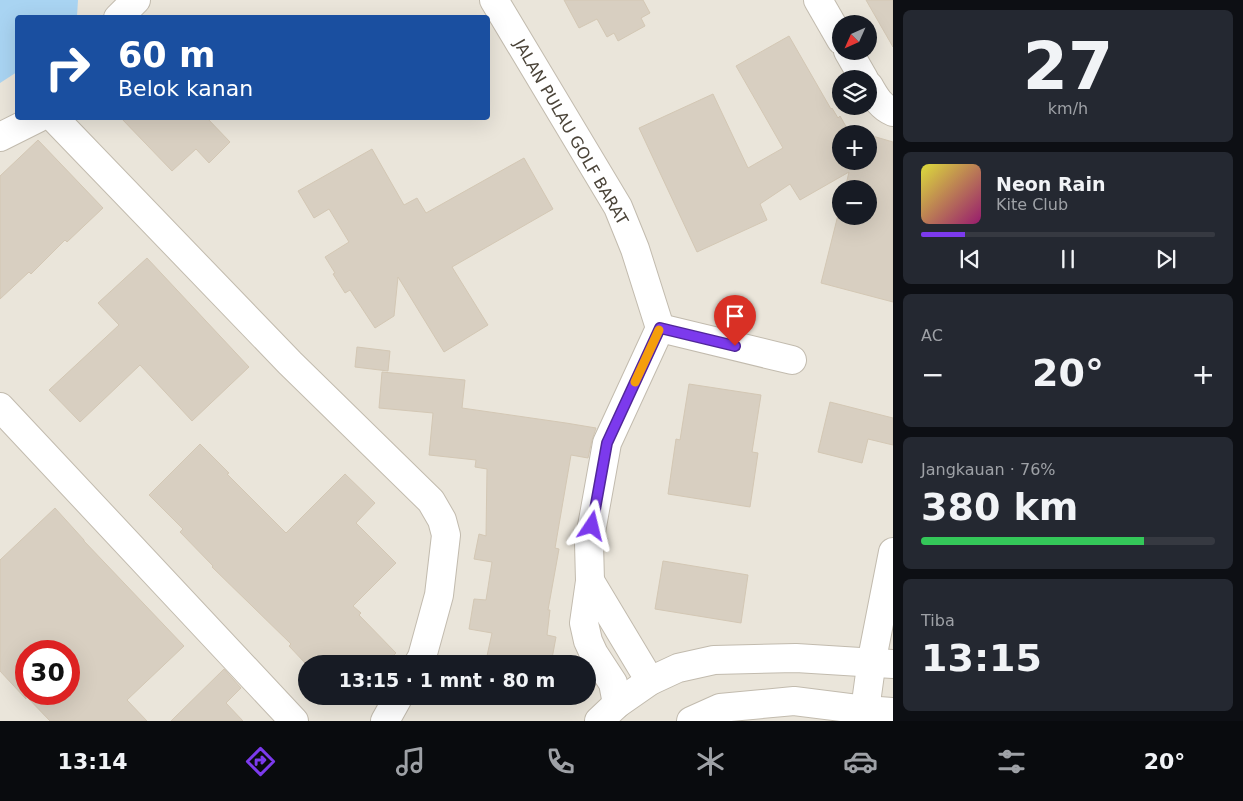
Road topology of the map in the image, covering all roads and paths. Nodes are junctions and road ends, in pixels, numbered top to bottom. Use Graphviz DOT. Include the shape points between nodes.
graph roads {
  1 [pos="136,0"];
  2 [pos="494,0"];
  3 [pos="818,0"];
  4 [pos="121,15"];
  5 [pos="832,24"];
  6 [pos="877,99"];
  7 [pos="893,112"];
  8 [pos="34,120"];
  9 [pos="56,120"];
  10 [pos="0,137"];
  11 [pos="660,328"];
  12 [pos="792,360"];
  13 [pos="0,407"];
  14 [pos="893,552"];
  15 [pos="590,581"];
  16 [pos="422,655"];
  17 [pos="882,663"];
  18 [pos="650,681"];
  19 [pos="394,705"];
  20 [pos="865,710"];
  21 [pos="608,712"];
  22 [pos="893,712"];
  23 [pos="294,721"];
  24 [pos="385,721"];
  25 [pos="691,721"];
  1 -- 4 [label="street"];
  2 -- 11 [label="street, JALAN PULAU GOLF BARAT" via="618,206"];
  3 -- 5 [label="street"];
  6 -- 7 [label="street"];
  8 -- 10 [label="street"];
  9 -- 16 [label="street" via="290,363 431,502 442,520 446,535 439,595"];
  11 -- 12 [label="street"];
  11 -- 15 [label="street" via="607,443 589,543"];
  13 -- 23 [label="street"];
  14 -- 17 [label="street"];
  15 -- 18 [label="street"];
  15 -- 21 [label="street" via="584,623 591,647 613,683"];
  17 -- 18 [label="street" via="796,658 714,660 678,668"];
  17 -- 20 [label="street"];
  18 -- 21 [label="street"];
  19 -- 24 [label="street"];
  20 -- 22 [label="street"];
  20 -- 25 [label="street" via="794,701 720,708"];
}
